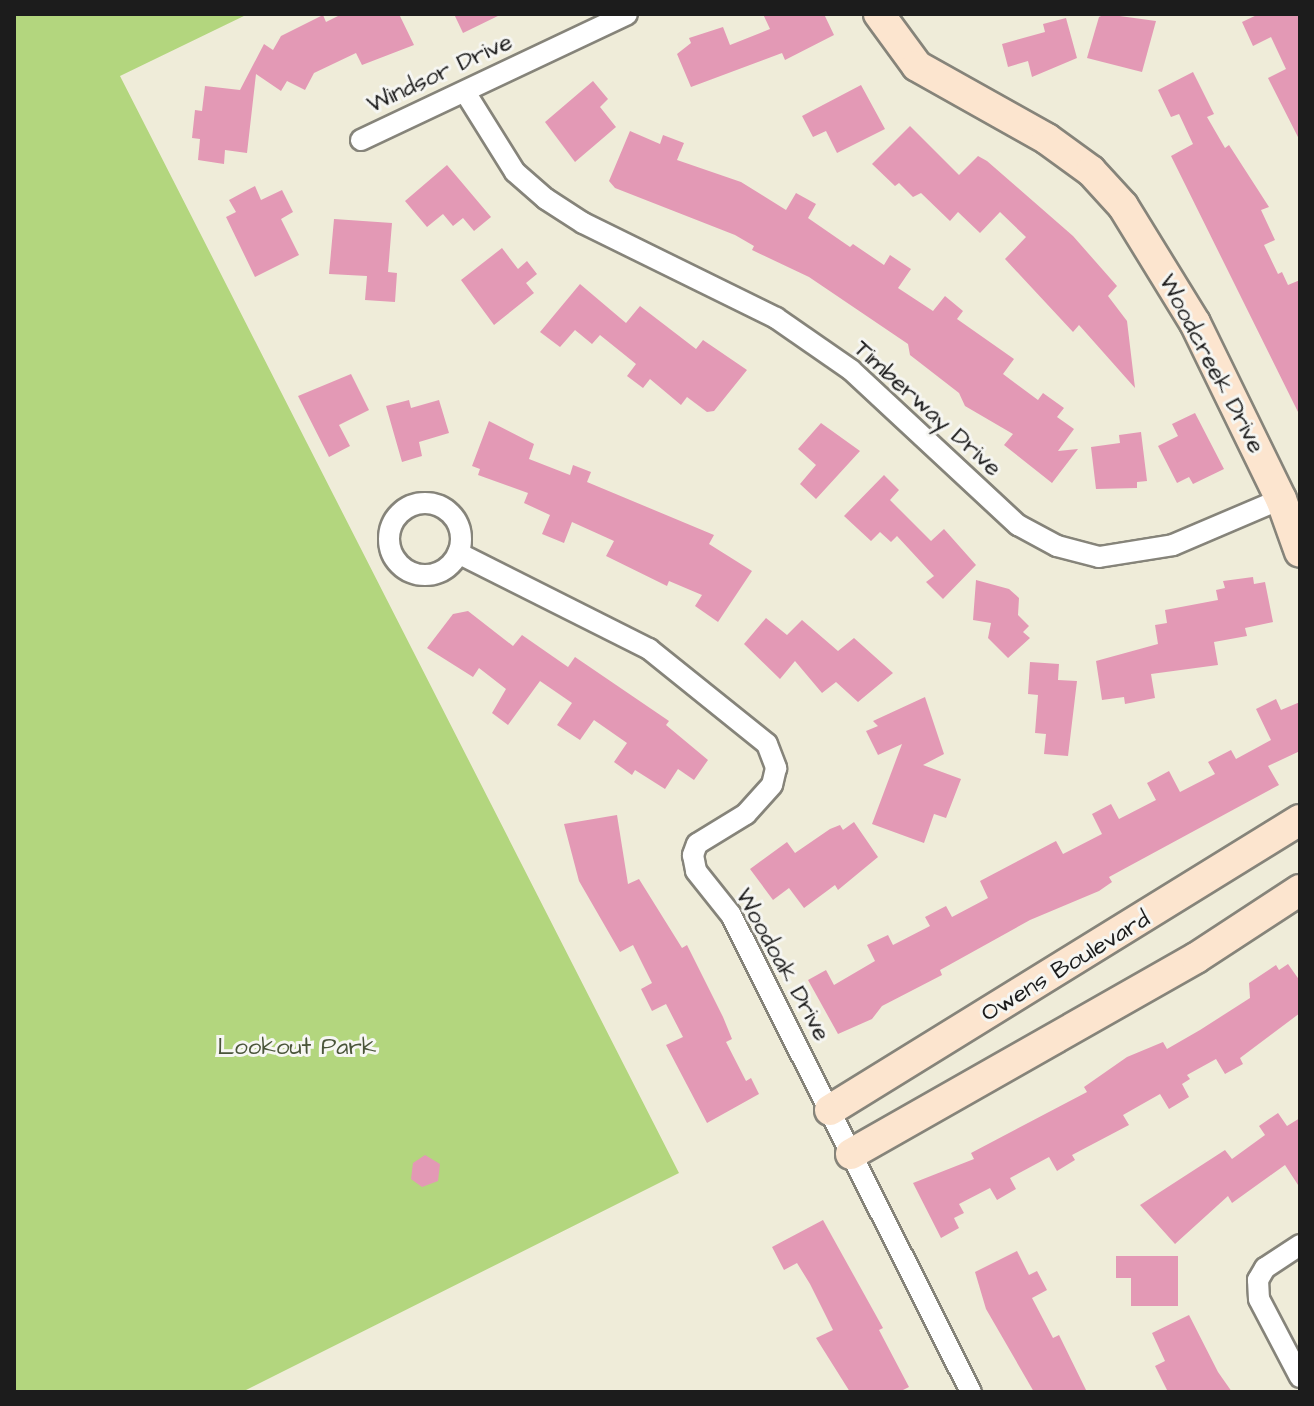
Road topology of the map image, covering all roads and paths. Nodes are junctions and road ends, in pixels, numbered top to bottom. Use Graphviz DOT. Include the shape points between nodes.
graph roads {
  1 [pos="627,14"];
  2 [pos="879,14"];
  3 [pos="465,92"];
  4 [pos="361,140"];
  5 [pos="1281,499"];
  6 [pos="1300,552"];
  7 [pos="458,553"];
  8 [pos="1300,820"];
  9 [pos="1300,890"];
  10 [pos="830,1110"];
  11 [pos="851,1154"];
  12 [pos="1300,1245"];
  13 [pos="1300,1377"];
  14 [pos="971,1392"];
  1 -- 3 [label="street, Windsor Drive"];
  2 -- 5 [label="street, Woodcreek Drive" via="917,66 1047,139 1091,171 1123,206 1195,323"];
  3 -- 4 [label="street, Windsor Drive"];
  3 -- 5 [label="street, Timberway Drive" via="515,172 546,199 583,223 776,318 851,370 1018,525 1057,546 1099,557 1173,545"];
  5 -- 6 [label="street, Woodcreek Drive"];
  7 -- 10 [label="street, Woodoak Drive" via="649,649 767,744 776,768 772,785 746,814 704,838 693,855 696,871 731,915"];
  8 -- 10 [label="street, Owens Boulevard"];
  9 -- 11 [label="street" via="1196,958"];
  10 -- 11 [label="street, Woodoak Drive"];
  11 -- 14 [label="street, Woodoak Drive"];
  12 -- 13 [label="street" via="1265,1268 1258,1280 1259,1299"];
}
